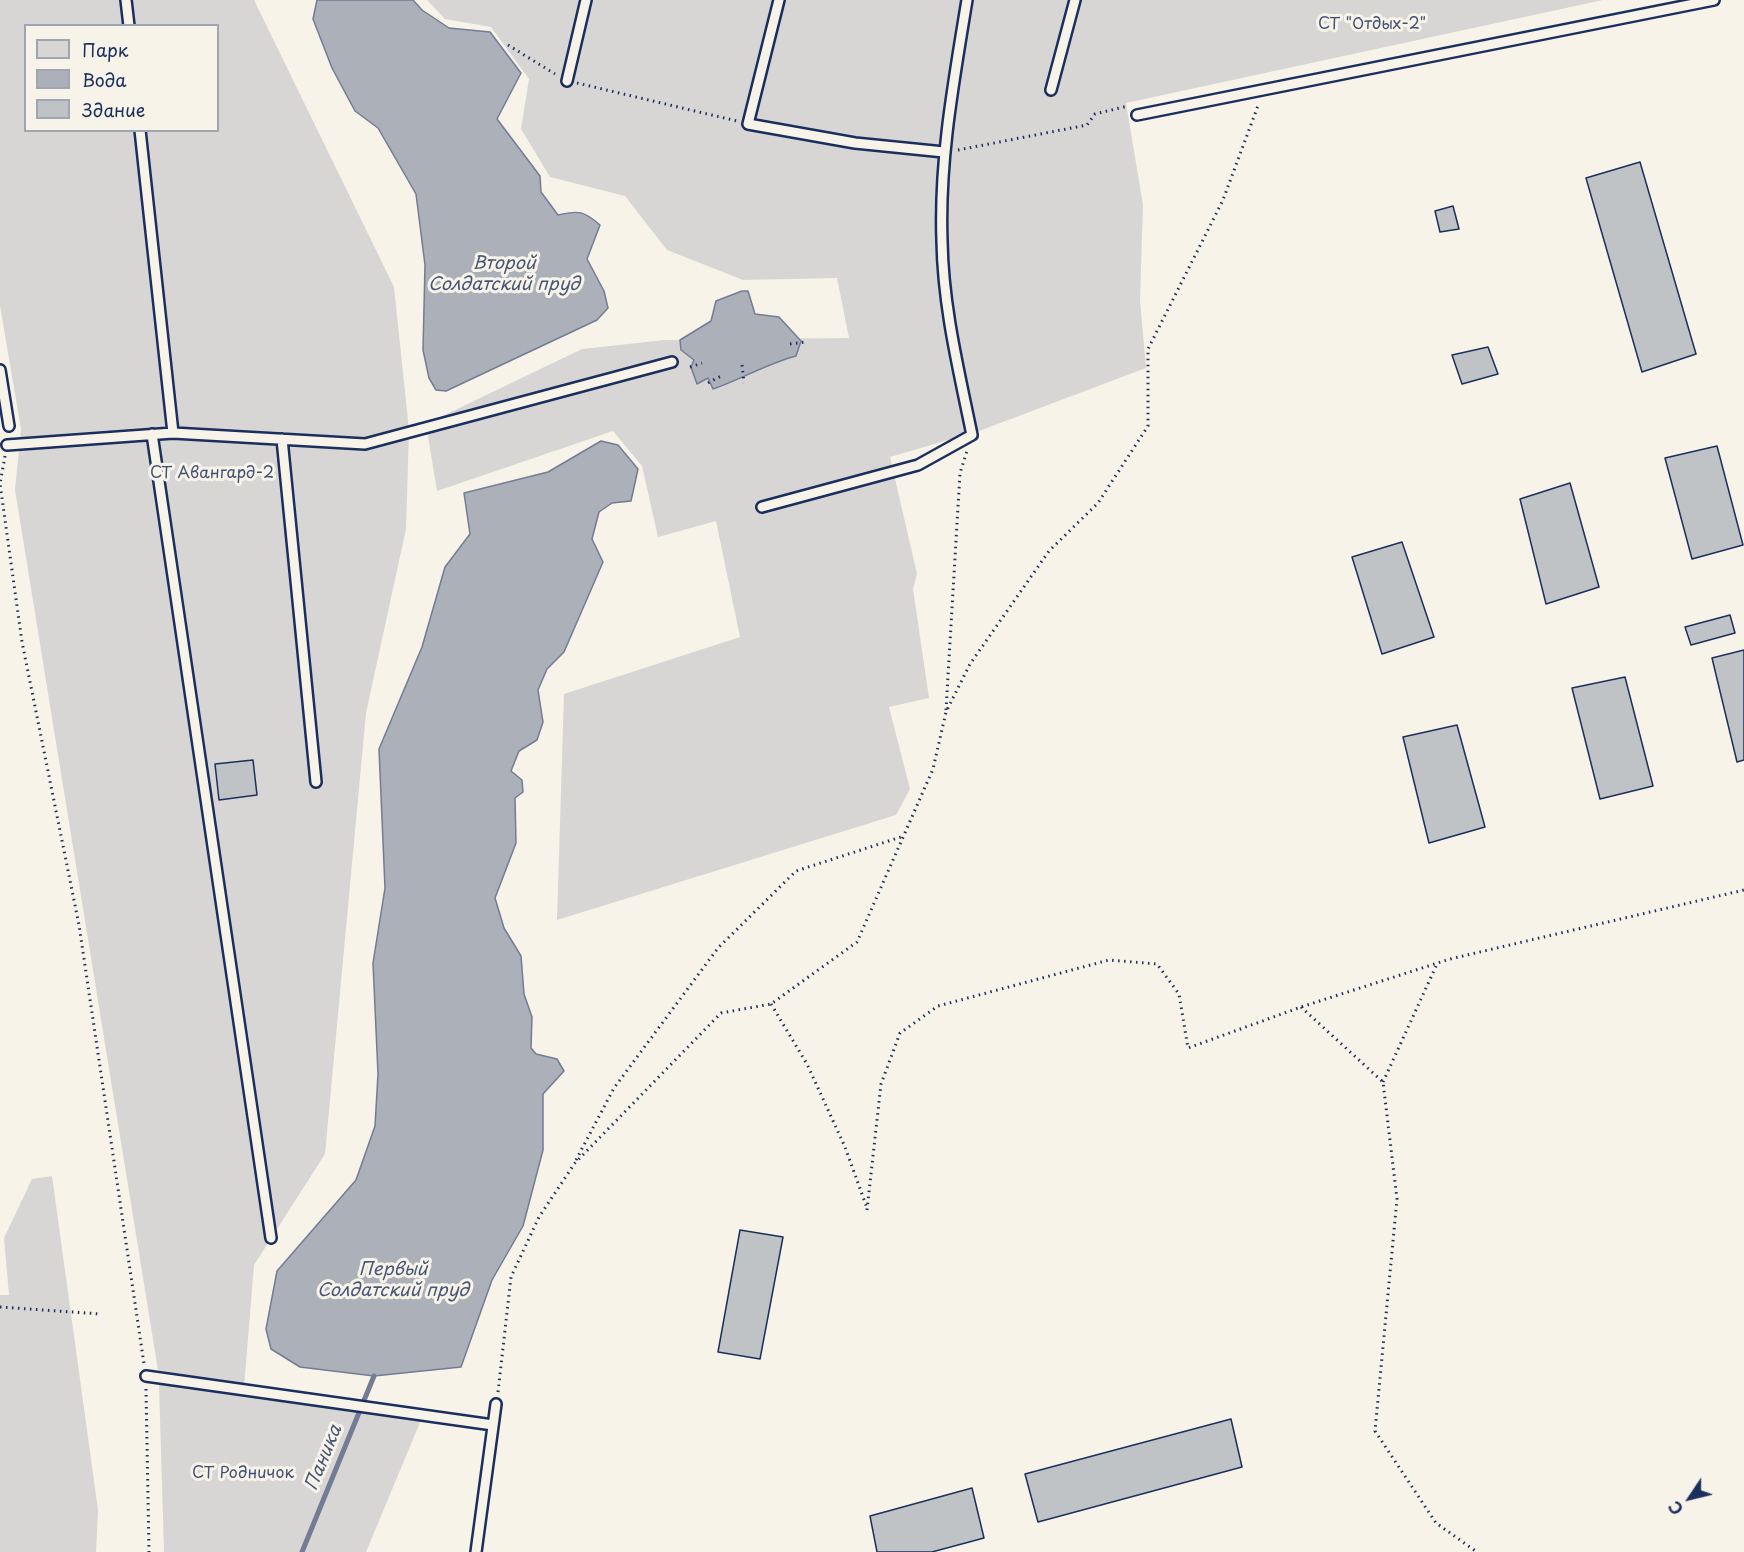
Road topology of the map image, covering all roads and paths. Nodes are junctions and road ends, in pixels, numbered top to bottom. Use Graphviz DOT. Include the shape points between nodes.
graph roads {
  1 [pos="126,0"];
  2 [pos="586,0"];
  3 [pos="778,0"];
  4 [pos="967,0"];
  5 [pos="1075,0"];
  6 [pos="1714,0"];
  7 [pos="129,24"];
  8 [pos="508,45"];
  9 [pos="567,81"];
  10 [pos="1051,90"];
  11 [pos="1264,90"];
  12 [pos="1137,115"];
  13 [pos="748,124"];
  14 [pos="140,132"];
  15 [pos="944,152"];
  16 [pos="806,342"];
  17 [pos="790,344"];
  18 [pos="672,362"];
  19 [pos="702,363"];
  20 [pos="742,365"];
  21 [pos="690,368"];
  22 [pos="0,370"];
  23 [pos="721,376"];
  24 [pos="708,383"];
  25 [pos="744,383"];
  26 [pos="9,426"];
  27 [pos="173,433"];
  28 [pos="152,434"];
  29 [pos="972,435"];
  30 [pos="282,439"];
  31 [pos="7,445"];
  32 [pos="762,507"];
  33 [pos="946,712"];
  34 [pos="316,782"];
  35 [pos="904,836"];
  36 [pos="1744,890"];
  37 [pos="1437,964"];
  38 [pos="771,1004"];
  39 [pos="1301,1006"];
  40 [pos="1383,1082"];
  41 [pos="575,1163"];
  42 [pos="271,1238"];
  43 [pos="0,1307"];
  44 [pos="101,1314"];
  45 [pos="146,1376"];
  46 [pos="496,1404"];
  47 [pos="493,1425"];
  48 [pos="148,1552"];
  49 [pos="476,1552"];
  50 [pos="1477,1552"];
  1 -- 7 [label="lane"];
  2 -- 9 [label="lane"];
  3 -- 13 [label="lane"];
  4 -- 15 [label="lane"];
  5 -- 10 [label="lane"];
  6 -- 11 [label="lane"];
  8 -- 9 [label="path"];
  9 -- 13 [label="path"];
  11 -- 12 [label="lane"];
  11 -- 33 [label="path" via="1223,200 1148,350 1148,426 1098,503 1049,551 970,664"];
  12 -- 15 [label="path" via="1130,105 1095,114 1088,125"];
  13 -- 15 [label="lane" via="855,143"];
  14 -- 27 [label="lane"];
  15 -- 29 [label="lane" via="941,240 946,301"];
  16 -- 17 [label="path"];
  18 -- 30 [label="lane" via="365,444"];
  19 -- 21 [label="path"];
  20 -- 25 [label="path"];
  22 -- 26 [label="lane"];
  23 -- 24 [label="path"];
  27 -- 28 [label="lane"];
  27 -- 30 [label="lane"];
  28 -- 31 [label="lane"];
  28 -- 42 [label="lane"];
  29 -- 32 [label="lane" via="918,465"];
  29 -- 33 [label="path" via="960,473"];
  30 -- 34 [label="lane"];
  31 -- 45 [label="path" via="0,484 22,642 79,925"];
  33 -- 35 [label="path" via="933,769"];
  35 -- 38 [label="path" via="857,942"];
  35 -- 41 [label="path" via="796,871 718,948 614,1088"];
  36 -- 37 [label="path"];
  37 -- 39 [label="path"];
  37 -- 40 [label="path"];
  38 -- 39 [label="path" via="807,1064 845,1147 867,1210 881,1084 900,1033 938,1006 1109,960 1157,964 1179,994 1188,1048"];
  38 -- 41 [label="path" via="721,1013"];
  39 -- 40 [label="path"];
  40 -- 50 [label="path" via="1397,1199 1375,1431 1436,1523"];
  41 -- 46 [label="path" via="539,1217 511,1277"];
  43 -- 44 [label="path"];
  45 -- 47 [label="lane"];
  45 -- 48 [label="path"];
  46 -- 47 [label="lane"];
  47 -- 49 [label="lane"];
}
